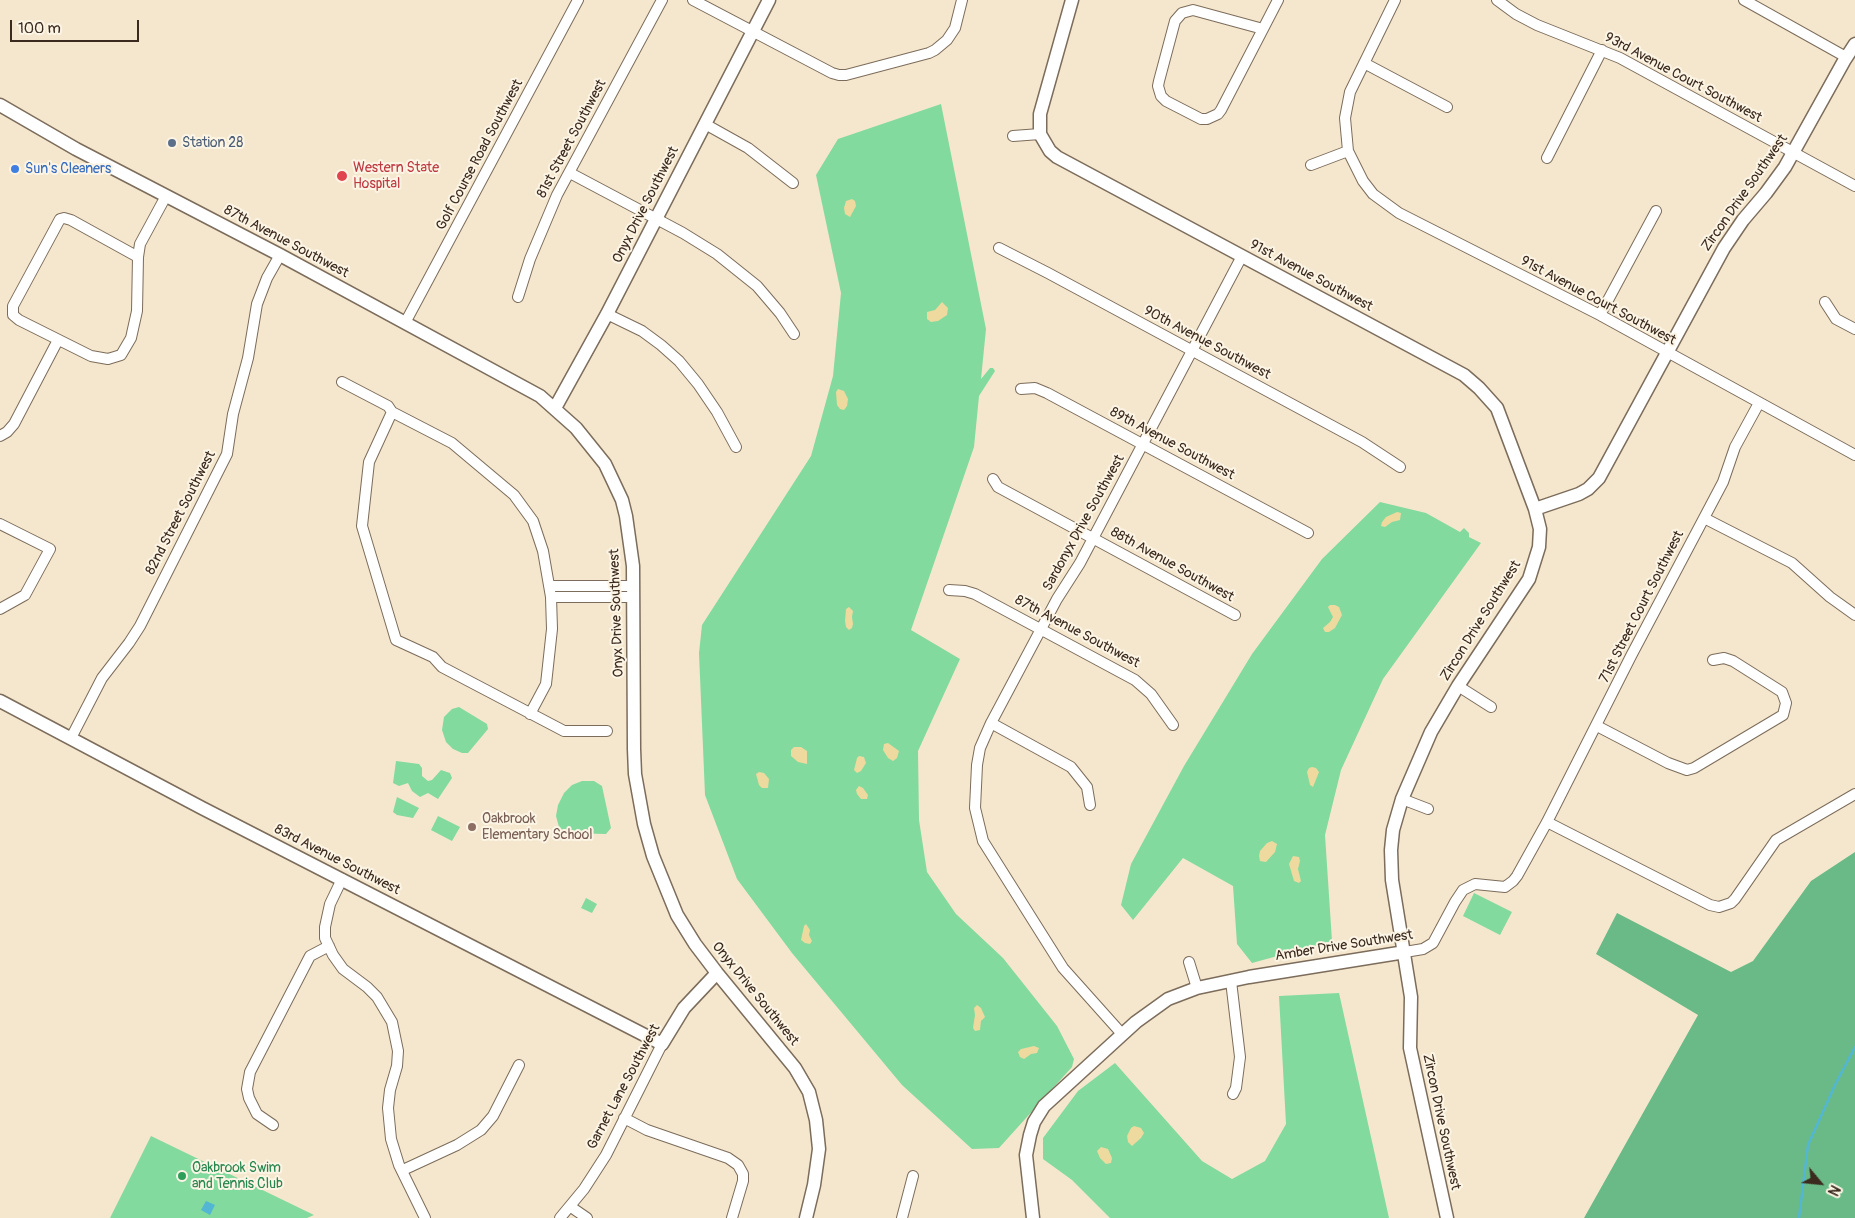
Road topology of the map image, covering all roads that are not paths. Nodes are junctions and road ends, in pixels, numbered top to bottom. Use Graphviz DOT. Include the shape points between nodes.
graph roads {
  1 [pos="578,0"];
  2 [pos="662,0"];
  3 [pos="692,0"];
  4 [pos="769,0"];
  5 [pos="962,0"];
  6 [pos="1072,0"];
  7 [pos="1278,0"];
  8 [pos="1395,0"];
  9 [pos="1497,0"];
  10 [pos="1750,1"];
  11 [pos="1263,30"];
  12 [pos="753,32"];
  13 [pos="1855,44"];
  14 [pos="1602,50"];
  15 [pos="1846,57"];
  16 [pos="1364,62"];
  17 [pos="0,105"];
  18 [pos="1447,107"];
  19 [pos="705,124"];
  20 [pos="1040,134"];
  21 [pos="1013,136"];
  22 [pos="1348,151"];
  23 [pos="1794,152"];
  24 [pos="1547,158"];
  25 [pos="1310,165"];
  26 [pos="570,173"];
  27 [pos="793,183"];
  28 [pos="1855,186"];
  29 [pos="166,196"];
  30 [pos="1656,211"];
  31 [pos="656,219"];
  32 [pos="998,248"];
  33 [pos="280,255"];
  34 [pos="1242,256"];
  35 [pos="138,257"];
  36 [pos="518,296"];
  37 [pos="1825,302"];
  38 [pos="607,314"];
  39 [pos="1600,316"];
  40 [pos="405,324"];
  41 [pos="1855,329"];
  42 [pos="794,334"];
  43 [pos="58,340"];
  44 [pos="1192,351"];
  45 [pos="1668,353"];
  46 [pos="342,382"];
  47 [pos="1021,389"];
  48 [pos="1759,403"];
  49 [pos="555,408"];
  50 [pos="392,412"];
  51 [pos="0,436"];
  52 [pos="1142,444"];
  53 [pos="736,447"];
  54 [pos="1855,455"];
  55 [pos="1400,467"];
  56 [pos="993,479"];
  57 [pos="1535,509"];
  58 [pos="1704,518"];
  59 [pos="0,524"];
  60 [pos="1308,533"];
  61 [pos="1094,537"];
  62 [pos="549,586"];
  63 [pos="950,590"];
  64 [pos="634,591"];
  65 [pos="551,597"];
  66 [pos="0,609"];
  67 [pos="1855,615"];
  68 [pos="1235,616"];
  69 [pos="1041,630"];
  70 [pos="1713,660"];
  71 [pos="1458,686"];
  72 [pos="0,701"];
  73 [pos="1491,707"];
  74 [pos="530,714"];
  75 [pos="990,723"];
  76 [pos="1173,725"];
  77 [pos="1597,726"];
  78 [pos="607,731"];
  79 [pos="71,738"];
  80 [pos="1855,794"];
  81 [pos="1402,798"];
  82 [pos="1090,805"];
  83 [pos="1428,809"];
  84 [pos="1547,822"];
  85 [pos="342,879"];
  86 [pos="328,946"];
  87 [pos="1404,952"];
  88 [pos="1189,962"];
  89 [pos="717,973"];
  90 [pos="1231,981"];
  91 [pos="1197,988"];
  92 [pos="1122,1034"];
  93 [pos="662,1044"];
  94 [pos="519,1065"];
  95 [pos="1234,1094"];
  96 [pos="624,1118"];
  97 [pos="273,1125"];
  98 [pos="403,1170"];
  99 [pos="913,1176"];
  100 [pos="571,1207"];
  101 [pos="425,1218"];
  102 [pos="560,1218"];
  103 [pos="587,1218"];
  104 [pos="732,1218"];
  105 [pos="806,1218"];
  106 [pos="902,1218"];
  107 [pos="1033,1218"];
  108 [pos="1447,1218"];
  1 -- 40 [label="street, Golf Course Road Southwest"];
  2 -- 26 [label="street, 81st Street Southwest"];
  3 -- 12 [label="street"];
  4 -- 12 [label="street, Onyx Drive Southwest"];
  5 -- 12 [label="street" via="955,28 935,50 846,75 832,73"];
  6 -- 20 [label="street" via="1040,114"];
  7 -- 11 [label="street"];
  8 -- 16 [label="street, 91st Avenue Court Southwest"];
  9 -- 14 [label="street, 93rd Avenue Court Southwest" via="1537,25"];
  10 -- 15 [label="street"];
  11 -- 11 [label="street" via="1218,114 1201,119 1161,96 1158,81 1175,21 1180,14 1193,10"];
  12 -- 19 [label="street, Onyx Drive Southwest"];
  13 -- 15 [label="street, Zircon Drive Southwest"];
  14 -- 23 [label="street, 93rd Avenue Court Southwest"];
  14 -- 24 [label="street"];
  15 -- 23 [label="street, Zircon Drive Southwest"];
  16 -- 18 [label="street"];
  16 -- 22 [label="street, 91st Avenue Court Southwest" via="1346,109"];
  17 -- 29 [label="street, 87th Avenue Southwest"];
  19 -- 27 [label="street" via="766,160"];
  19 -- 31 [label="street, Onyx Drive Southwest"];
  20 -- 21 [label="street"];
  20 -- 34 [label="street, 91st Avenue Southwest" via="1057,157"];
  22 -- 25 [label="street"];
  22 -- 39 [label="street, 91st Avenue Court Southwest" via="1363,182 1386,204"];
  23 -- 28 [label="street, 93rd Avenue Court Southwest"];
  23 -- 45 [label="street, Zircon Drive Southwest" via="1724,248"];
  26 -- 31 [label="street"];
  26 -- 36 [label="street, 81st Street Southwest" via="540,232"];
  29 -- 33 [label="street, 87th Avenue Southwest"];
  29 -- 35 [label="street" via="140,244"];
  30 -- 39 [label="street"];
  31 -- 38 [label="street, Onyx Drive Southwest"];
  31 -- 42 [label="street" via="705,245 746,276"];
  32 -- 44 [label="street, 90th Avenue Southwest"];
  33 -- 40 [label="street, 87th Avenue Southwest"];
  33 -- 79 [label="street, 82nd Street Southwest" via="257,304 248,358 232,414 227,454 140,626 102,678"];
  34 -- 44 [label="street, Sardonyx Drive Southwest"];
  34 -- 57 [label="street, 91st Avenue Southwest" via="1456,370 1472,382 1497,408"];
  35 -- 43 [label="street" via="137,311 131,338 121,355 112,359 98,358"];
  35 -- 43 [label="street" via="71,220 58,220 12,311 19,320"];
  37 -- 41 [label="street" via="1836,318"];
  38 -- 49 [label="street, Onyx Drive Southwest"];
  38 -- 53 [label="street" via="642,331 679,361 717,412"];
  39 -- 45 [label="street, 91st Avenue Court Southwest"];
  40 -- 49 [label="street, 87th Avenue Southwest" via="540,396"];
  43 -- 51 [label="street" via="14,424"];
  44 -- 52 [label="street, Sardonyx Drive Southwest"];
  44 -- 55 [label="street, 90th Avenue Southwest" via="1362,442"];
  45 -- 48 [label="street, 91st Avenue Court Southwest"];
  45 -- 57 [label="street, Zircon Drive Southwest" via="1594,484 1579,494"];
  46 -- 50 [label="street" via="388,406"];
  47 -- 52 [label="street, 89th Avenue Southwest" via="1035,388 1047,392"];
  48 -- 54 [label="street, 91st Avenue Court Southwest"];
  48 -- 58 [label="street, 71st Street Court Southwest" via="1735,447 1723,482"];
  49 -- 64 [label="street, Onyx Drive Southwest" via="587,440 615,483 626,516"];
  50 -- 62 [label="street" via="452,443 514,495 533,521 543,551"];
  50 -- 74 [label="street" via="369,462 362,526 396,640 433,657 442,666"];
  52 -- 60 [label="street, 89th Avenue Southwest"];
  52 -- 61 [label="street, Sardonyx Drive Southwest"];
  56 -- 61 [label="street, 88th Avenue Southwest" via="998,487"];
  57 -- 71 [label="street, Zircon Drive Southwest" via="1540,529 1539,547 1529,578"];
  58 -- 67 [label="street" via="1792,563"];
  58 -- 77 [label="street, 71st Street Court Southwest"];
  59 -- 66 [label="street" via="50,549 25,595"];
  61 -- 68 [label="street, 88th Avenue Southwest"];
  61 -- 69 [label="street, Sardonyx Drive Southwest"];
  62 -- 64 [label="street"];
  62 -- 65 [label="street"];
  63 -- 69 [label="street, 87th Avenue Southwest" via="975,594"];
  64 -- 65 [label="street"];
  64 -- 89 [label="street, Onyx Drive Southwest" via="635,774 644,824 677,915"];
  65 -- 74 [label="street" via="552,629 546,684"];
  69 -- 75 [label="street, Sardonyx Drive Southwest"];
  69 -- 76 [label="street, 87th Avenue Southwest" via="1141,684 1152,694"];
  70 -- 77 [label="street" via="1724,658 1732,661 1782,692 1786,702 1779,718 1687,770"];
  71 -- 73 [label="street"];
  71 -- 81 [label="street, Zircon Drive Southwest" via="1431,732"];
  72 -- 79 [label="street, 83rd Avenue Southwest"];
  74 -- 78 [label="street" via="564,731"];
  75 -- 82 [label="street" via="1072,767 1087,788"];
  75 -- 92 [label="street, Sardonyx Drive Southwest" via="980,748 975,786 977,819 983,841 1063,968"];
  77 -- 84 [label="street, 71st Street Court Southwest"];
  79 -- 85 [label="street, 83rd Avenue Southwest"];
  80 -- 84 [label="street" via="1776,840 1735,899 1715,907"];
  81 -- 83 [label="street"];
  81 -- 87 [label="street, Zircon Drive Southwest" via="1391,850 1392,880"];
  84 -- 87 [label="street, Amber Drive Southwest" via="1514,881 1502,887 1481,884 1463,890 1433,943 1423,949"];
  85 -- 86 [label="street" via="327,917 325,938"];
  85 -- 93 [label="street, 83rd Avenue Southwest"];
  86 -- 97 [label="street" via="310,956 250,1072 249,1098 257,1114"];
  86 -- 98 [label="street" via="343,969 378,997 392,1022 398,1051 388,1117 394,1152"];
  87 -- 90 [label="street, Amber Drive Southwest"];
  87 -- 108 [label="street, Zircon Drive Southwest" via="1411,997 1410,1048"];
  88 -- 91 [label="street"];
  89 -- 93 [label="street, Garnet Lane Southwest" via="684,1008"];
  89 -- 105 [label="street, Onyx Drive Southwest" via="778,1047 809,1092 819,1149"];
  90 -- 91 [label="street, Amber Drive Southwest"];
  90 -- 95 [label="street" via="1240,1057"];
  91 -- 92 [label="street, Amber Drive Southwest" via="1168,999"];
  92 -- 107 [label="street, Amber Drive Southwest" via="1044,1106 1034,1122 1026,1155"];
  93 -- 96 [label="street, Garnet Lane Southwest"];
  94 -- 98 [label="street" via="493,1116 481,1130"];
  96 -- 100 [label="street, Garnet Lane Southwest" via="599,1166"];
  96 -- 104 [label="street" via="647,1130 728,1158 738,1165 743,1181"];
  98 -- 101 [label="street"];
  99 -- 106 [label="street"];
  100 -- 102 [label="street, Garnet Lane Southwest"];
  100 -- 103 [label="street"];
}
